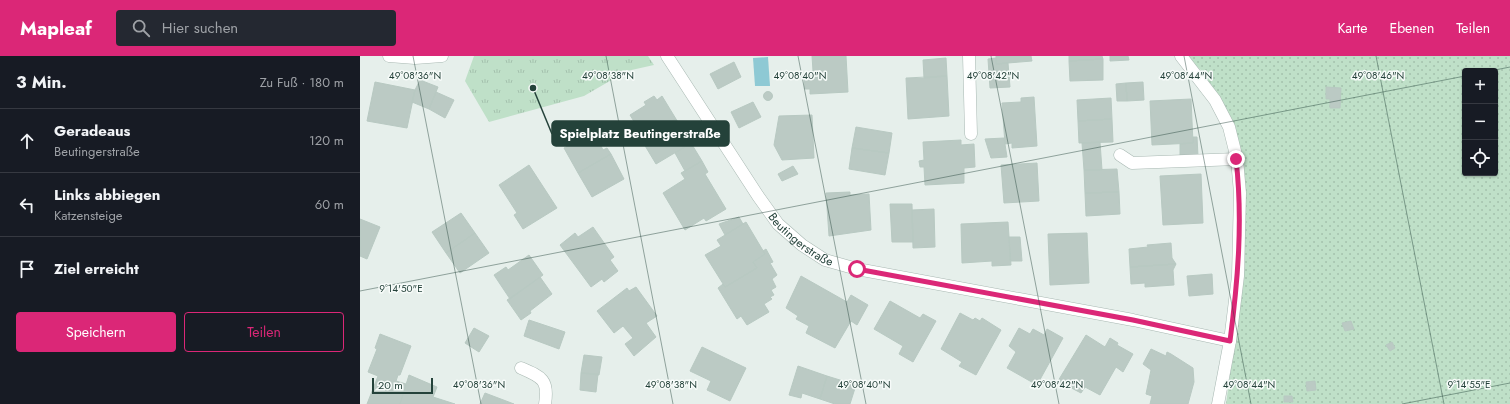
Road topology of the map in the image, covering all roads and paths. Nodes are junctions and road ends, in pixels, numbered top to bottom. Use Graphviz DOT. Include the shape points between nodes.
graph roads {
  1 [pos="389,56"];
  2 [pos="442,56"];
  3 [pos="667,56"];
  4 [pos="969,56"];
  5 [pos="1181,56"];
  6 [pos="971,134"];
  7 [pos="1120,155"];
  8 [pos="1236,159"];
  9 [pos="1230,341"];
  10 [pos="521,368"];
  11 [pos="545,404"];
  12 [pos="1218,404"];
  1 -- 2 [label="street"];
  3 -- 9 [label="street, Beutingerstraße" via="778,224 802,245 826,260 857,269 1133,320"];
  4 -- 6 [label="street"];
  5 -- 8 [label="street" via="1215,100 1228,127"];
  7 -- 8 [label="street" via="1132,163"];
  8 -- 9 [label="street" via="1240,193 1238,276"];
  9 -- 12 [label="street"];
  10 -- 11 [label="street" via="539,376 545,384"];
}
